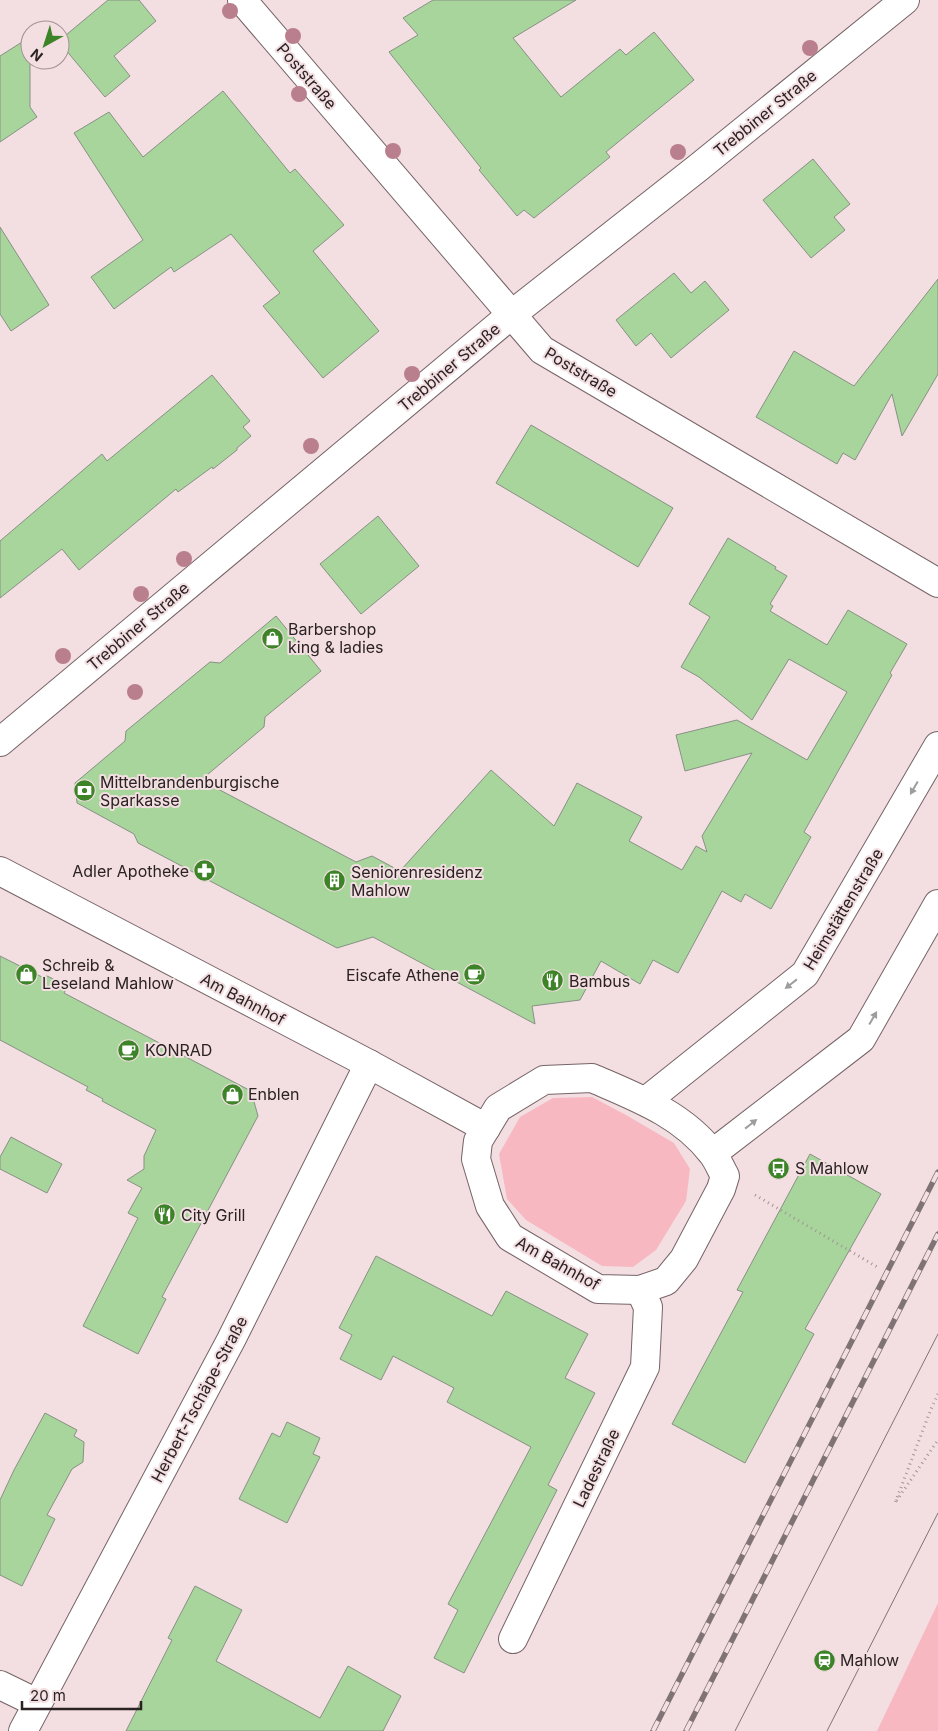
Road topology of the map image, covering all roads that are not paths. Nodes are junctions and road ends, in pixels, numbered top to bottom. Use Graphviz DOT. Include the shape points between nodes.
graph roads {
  1 [pos="242,0"];
  2 [pos="905,0"];
  3 [pos="511,315"];
  4 [pos="938,583"];
  5 [pos="0,742"];
  6 [pos="938,746"];
  7 [pos="0,872"];
  8 [pos="938,904"];
  9 [pos="368,1064"];
  10 [pos="646,1101"];
  11 [pos="486,1128"];
  12 [pos="713,1153"];
  13 [pos="640,1290"];
  14 [pos="513,1639"];
  15 [pos="0,1685"];
  16 [pos="37,1703"];
  17 [pos="22,1731"];
  1 -- 3 [label="street, Poststraße"];
  2 -- 3 [label="street, Trebbiner Straße"];
  3 -- 4 [label="street, Poststraße" via="542,350"];
  3 -- 5 [label="street, Trebbiner Straße"];
  6 -- 10 [label="street, Heimstättenstraße, one-way" via="805,974"];
  7 -- 9 [label="street, Am Bahnhof"];
  12 -- 8 [label="street, one-way" via="861,1039"];
  9 -- 11 [label="street, Am Bahnhof"];
  9 -- 16 [label="street, Herbert-Tschäpe-Straße" via="231,1340"];
  10 -- 11 [label="street, Am Bahnhof" via="592,1078 544,1080 498,1108"];
  10 -- 12 [label="street, Am Bahnhof" via="687,1126"];
  11 -- 13 [label="street, Am Bahnhof" via="478,1141 476,1159 490,1206 510,1237 598,1289"];
  12 -- 13 [label="street, Am Bahnhof" via="725,1176 684,1259 666,1281"];
  13 -- 14 [label="street, Ladestraße" via="648,1307 645,1367"];
  15 -- 16 [label="street"];
  16 -- 17 [label="street, Herbert-Tschäpe-Straße"];
}
